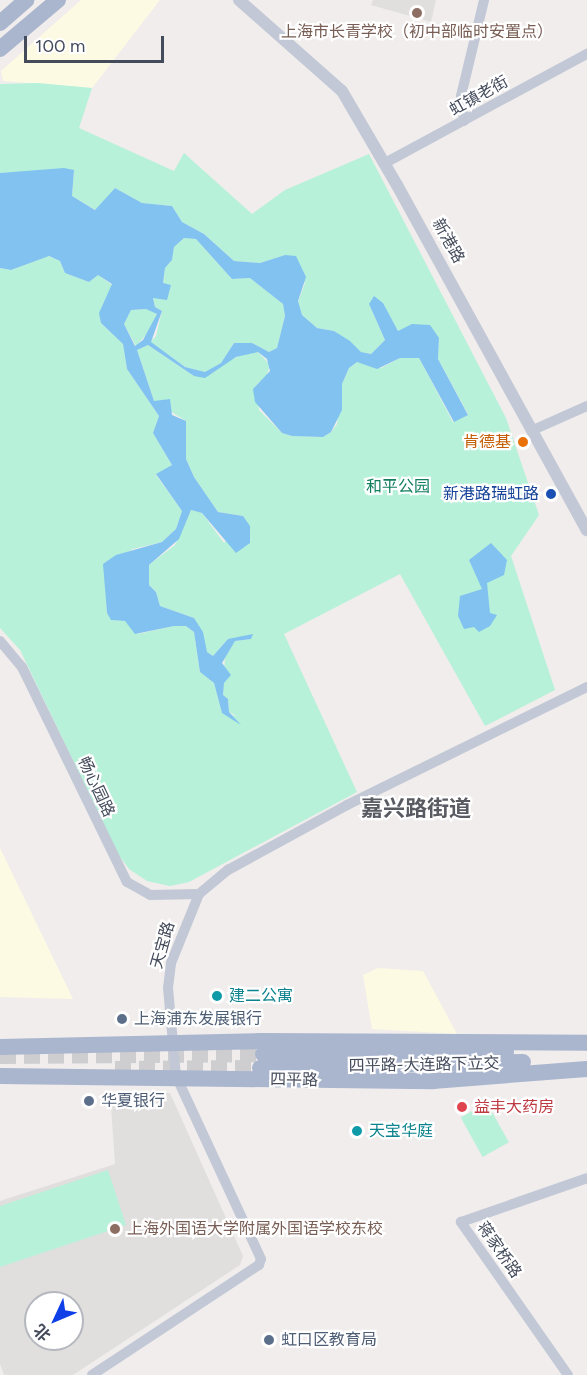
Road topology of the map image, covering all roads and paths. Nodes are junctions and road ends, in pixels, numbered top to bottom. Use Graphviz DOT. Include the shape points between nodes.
graph roads {
  1 [pos="26,0"];
  2 [pos="58,0"];
  3 [pos="239,0"];
  4 [pos="484,0"];
  5 [pos="0,23"];
  6 [pos="0,50"];
  7 [pos="587,54"];
  8 [pos="464,121"];
  9 [pos="385,164"];
  10 [pos="587,406"];
  11 [pos="533,430"];
  12 [pos="587,530"];
  13 [pos="0,641"];
  14 [pos="587,687"];
  15 [pos="199,894"];
  16 [pos="587,1043"];
  17 [pos="173,1046"];
  18 [pos="0,1047"];
  19 [pos="587,1068"];
  20 [pos="0,1076"];
  21 [pos="176,1076"];
  22 [pos="587,1178"];
  23 [pos="92,1375"];
  24 [pos="568,1375"];
  1 -- 5 [label="main road"];
  2 -- 6 [label="main road"];
  3 -- 9 [label="street, 新港路" via="342,91"];
  4 -- 8 [label="street" via="461,96"];
  7 -- 8 [label="street, 虹镇老街"];
  8 -- 9 [label="street, 虹镇老街"];
  9 -- 11 [label="street, 新港路"];
  10 -- 11 [label="street"];
  11 -- 12 [label="street, 新港路"];
  13 -- 15 [label="street, 畅心园路" via="22,667 127,882 150,895"];
  14 -- 15 [label="street, 天宝路" via="347,805 228,870"];
  15 -- 17 [label="street, 天宝路" via="171,963 168,988"];
  16 -- 17 [label="main road" via="260,1041"];
  16 -- 19 [label="main road, 四平路-大连路下立交" via="562,1051 262,1061 522,1062"];
  17 -- 18 [label="main road"];
  17 -- 21 [label="street, 天宝路"];
  19 -- 21 [label="main road, 四平路" via="433,1081"];
  20 -- 21 [label="main road, 四平路"];
  21 -- 23 [label="street, 天宝路" via="261,1259 259,1265"];
  22 -- 24 [label="street, 蒋家桥路" via="461,1222"];
}
